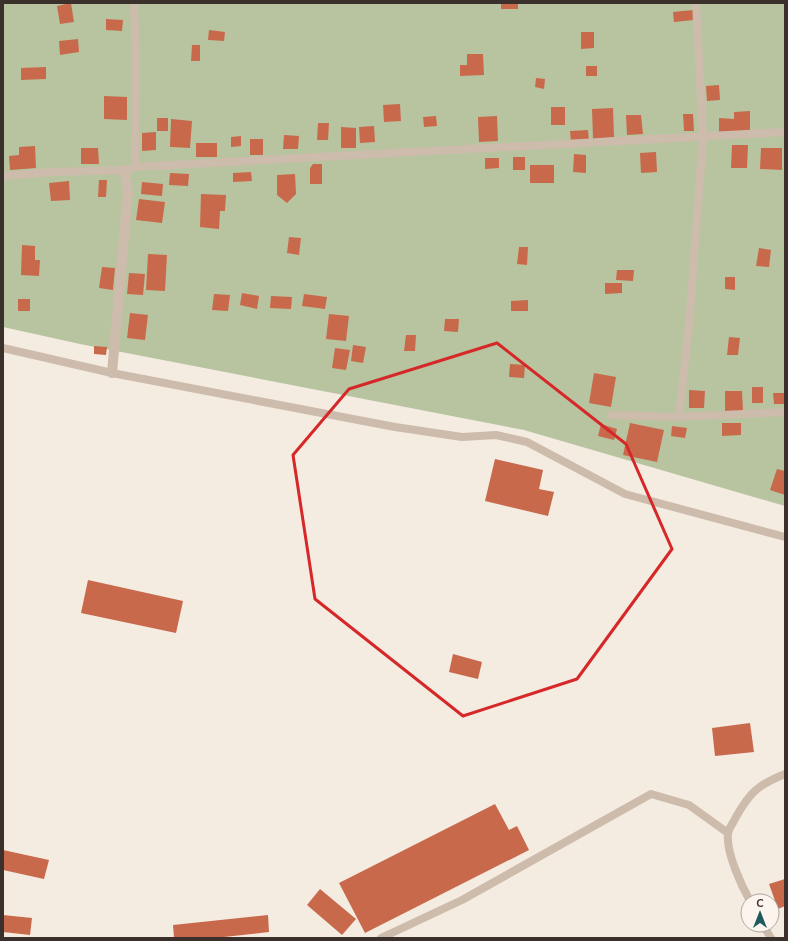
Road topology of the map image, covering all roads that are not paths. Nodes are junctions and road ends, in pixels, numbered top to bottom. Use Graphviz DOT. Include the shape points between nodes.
graph roads {
  1 [pos="134,3"];
  2 [pos="696,3"];
  3 [pos="785,132"];
  4 [pos="703,137"];
  5 [pos="135,167"];
  6 [pos="124,170"];
  7 [pos="3,176"];
  8 [pos="3,348"];
  9 [pos="112,372"];
  10 [pos="785,412"];
  11 [pos="611,415"];
  12 [pos="679,417"];
  13 [pos="785,537"];
  14 [pos="785,774"];
  15 [pos="728,833"];
  16 [pos="746,893"];
  17 [pos="381,938"];
  1 -- 5 [label="lane"];
  2 -- 4 [label="lane"];
  3 -- 4 [label="lane"];
  4 -- 5 [label="lane"];
  4 -- 12 [label="lane" via="690,324"];
  5 -- 6 [label="lane"];
  6 -- 7 [label="lane"];
  6 -- 9 [label="street" via="128,192"];
  8 -- 9 [label="lane"];
  9 -- 13 [label="lane" via="394,426 462,437 496,435 527,442 625,494"];
  10 -- 12 [label="lane"];
  11 -- 12 [label="lane"];
  14 -- 15 [label="lane" via="764,782 746,799"];
  15 -- 16 [label="lane" via="730,849"];
  15 -- 17 [label="lane" via="690,806 651,794 462,900"];
}
